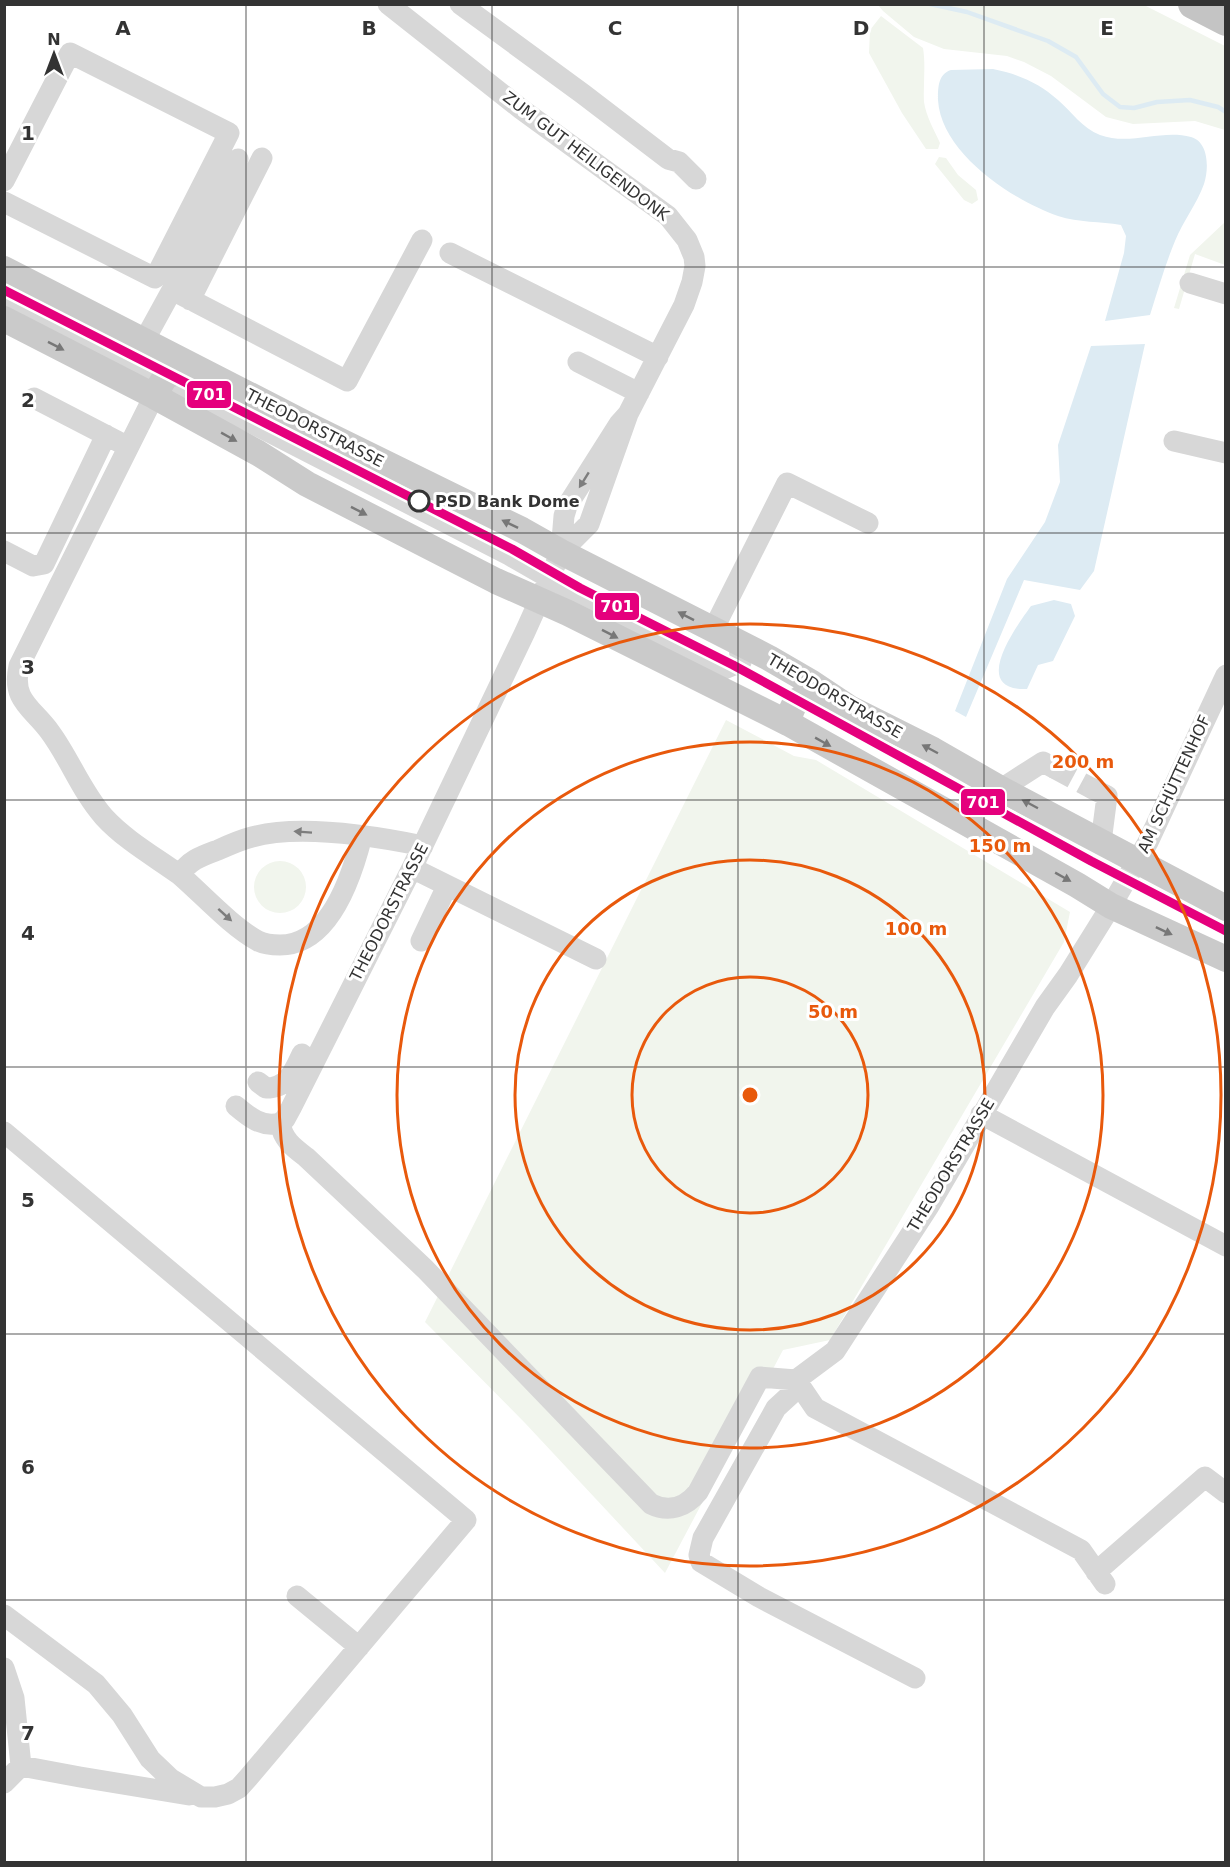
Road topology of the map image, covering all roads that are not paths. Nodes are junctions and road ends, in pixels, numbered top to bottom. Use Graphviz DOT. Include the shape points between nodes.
graph roads {
  1 [pos="388,4"];
  2 [pos="460,4"];
  3 [pos="1193,4"];
  4 [pos="1226,21"];
  5 [pos="262,158"];
  6 [pos="238,159"];
  7 [pos="696,179"];
  8 [pos="4,182"];
  9 [pos="4,202"];
  10 [pos="422,240"];
  11 [pos="450,253"];
  12 [pos="4,268"];
  13 [pos="1190,283"];
  14 [pos="1226,294"];
  15 [pos="181,295"];
  16 [pos="4,296"];
  17 [pos="4,319"];
  18 [pos="144,341"];
  19 [pos="658,357"];
  20 [pos="578,362"];
  21 [pos="216,378"];
  22 [pos="159,386"];
  23 [pos="639,393"];
  24 [pos="34,398"];
  25 [pos="106,435"];
  26 [pos="1174,441"];
  27 [pos="128,446"];
  28 [pos="1226,453"];
  29 [pos="868,523"];
  30 [pos="4,551"];
  31 [pos="561,552"];
  32 [pos="544,588"];
  33 [pos="713,630"];
  34 [pos="739,652"];
  35 [pos="1226,675"];
  36 [pos="715,687"];
  37 [pos="851,709"];
  38 [pos="788,723"];
  39 [pos="1052,762"];
  40 [pos="1100,787"];
  41 [pos="1001,789"];
  42 [pos="362,836"];
  43 [pos="1101,843"];
  44 [pos="423,846"];
  45 [pos="1137,862"];
  46 [pos="412,868"];
  47 [pos="180,875"];
  48 [pos="447,886"];
  49 [pos="1111,906"];
  50 [pos="1226,908"];
  51 [pos="421,941"];
  52 [pos="596,959"];
  53 [pos="1226,959"];
  54 [pos="332,1027"];
  55 [pos="258,1082"];
  56 [pos="236,1106"];
  57 [pos="981,1114"];
  58 [pos="280,1123"];
  59 [pos="4,1132"];
  60 [pos="1226,1246"];
  61 [pos="798,1383"];
  62 [pos="1226,1493"];
  63 [pos="297,1596"];
  64 [pos="4,1615"];
  65 [pos="359,1647"];
  66 [pos="4,1668"];
  67 [pos="915,1678"];
  68 [pos="21,1766"];
  69 [pos="4,1783"];
  70 [pos="201,1797"];
  1 -- 19 [label="street, ZUM GUT HEILIGENDONK" via="678,227 691,249 695,266 684,305"];
  2 -- 7 [label="street" via="668,159 679,162"];
  3 -- 4 [label="highway"];
  5 -- 15 [label="street"];
  6 -- 15 [label="street"];
  8 -- 9 [label="street" via="70,53 229,133 154,278"];
  10 -- 15 [label="street" via="347,381"];
  11 -- 19 [label="street"];
  12 -- 18 [label="main road, THEODORSTRASSE"];
  13 -- 14 [label="street"];
  15 -- 18 [label="street"];
  16 -- 22 [label="street"];
  17 -- 22 [label="main road, one-way"];
  18 -- 21 [label="main road, THEODORSTRASSE"];
  19 -- 23 [label="street, ZUM GUT HEILIGENDONK"];
  20 -- 23 [label="street"];
  21 -- 22 [label="main road" via="193,378 177,371"];
  31 -- 21 [label="main road, THEODORSTRASSE, one-way"];
  22 -- 27 [label="street"];
  22 -- 32 [label="main road, one-way" via="307,484 495,581"];
  23 -- 31 [label="street, ZUM GUT HEILIGENDONK" via="589,524"];
  24 -- 25 [label="street"];
  25 -- 27 [label="street"];
  25 -- 30 [label="street" via="44,564 33,566"];
  26 -- 28 [label="street"];
  27 -- 47 [label="street" via="19,666 18,685 28,709 50,731 105,818"];
  29 -- 33 [label="street" via="787,483"];
  31 -- 32 [label="street, THEODORSTRASSE"];
  33 -- 31 [label="main road, THEODORSTRASSE, one-way"];
  32 -- 34 [label="street" via="654,634 710,668 724,669"];
  32 -- 36 [label="main road, one-way" via="568,613"];
  32 -- 44 [label="street, THEODORSTRASSE"];
  33 -- 34 [label="main road, THEODORSTRASSE"];
  34 -- 36 [label="street" via="741,670 731,687"];
  34 -- 37 [label="main road, THEODORSTRASSE" via="803,678"];
  35 -- 45 [label="street, AM SCHÜTTENHOF"];
  36 -- 38 [label="main road"];
  37 -- 38 [label="main road" via="801,698 792,705"];
  41 -- 37 [label="main road, THEODORSTRASSE, one-way"];
  38 -- 49 [label="main road, one-way"];
  39 -- 41 [label="street"];
  40 -- 43 [label="street"];
  43 -- 41 [label="main road, THEODORSTRASSE, one-way"];
  42 -- 44 [label="street"];
  42 -- 47 [label="street, one-way" via="292,831 254,836 190,862"];
  47 -- 42 [label="street, one-way" via="259,941 294,945 316,932 330,916 354,867"];
  43 -- 45 [label="main road, THEODORSTRASSE"];
  44 -- 46 [label="street, THEODORSTRASSE"];
  45 -- 49 [label="street, THEODORSTRASSE"];
  45 -- 50 [label="main road, THEODORSTRASSE"];
  46 -- 48 [label="street"];
  46 -- 54 [label="street, THEODORSTRASSE"];
  48 -- 51 [label="street"];
  48 -- 52 [label="street"];
  49 -- 53 [label="main road, one-way"];
  49 -- 57 [label="street, THEODORSTRASSE"];
  54 -- 55 [label="street" via="315,1033 288,1080 272,1088"];
  54 -- 58 [label="street, THEODORSTRASSE"];
  56 -- 58 [label="street" via="258,1122"];
  57 -- 60 [label="street"];
  57 -- 61 [label="street, THEODORSTRASSE" via="929,1206 835,1351"];
  58 -- 61 [label="street" via="288,1143 424,1269 660,1509 672,1509 692,1500 760,1377"];
  59 -- 65 [label="street" via="466,1520"];
  61 -- 62 [label="street" via="815,1408 1081,1550 1100,1578 1205,1477"];
  61 -- 67 [label="street, THEODORSTRASSE" via="776,1408 703,1538 701,1562 759,1597"];
  63 -- 65 [label="street"];
  64 -- 70 [label="street" via="96,1684 150,1759 171,1779"];
  65 -- 70 [label="street" via="239,1788 228,1794"];
  66 -- 68 [label="street" via="14,1698"];
  68 -- 69 [label="street"];
  68 -- 70 [label="street"];
}
